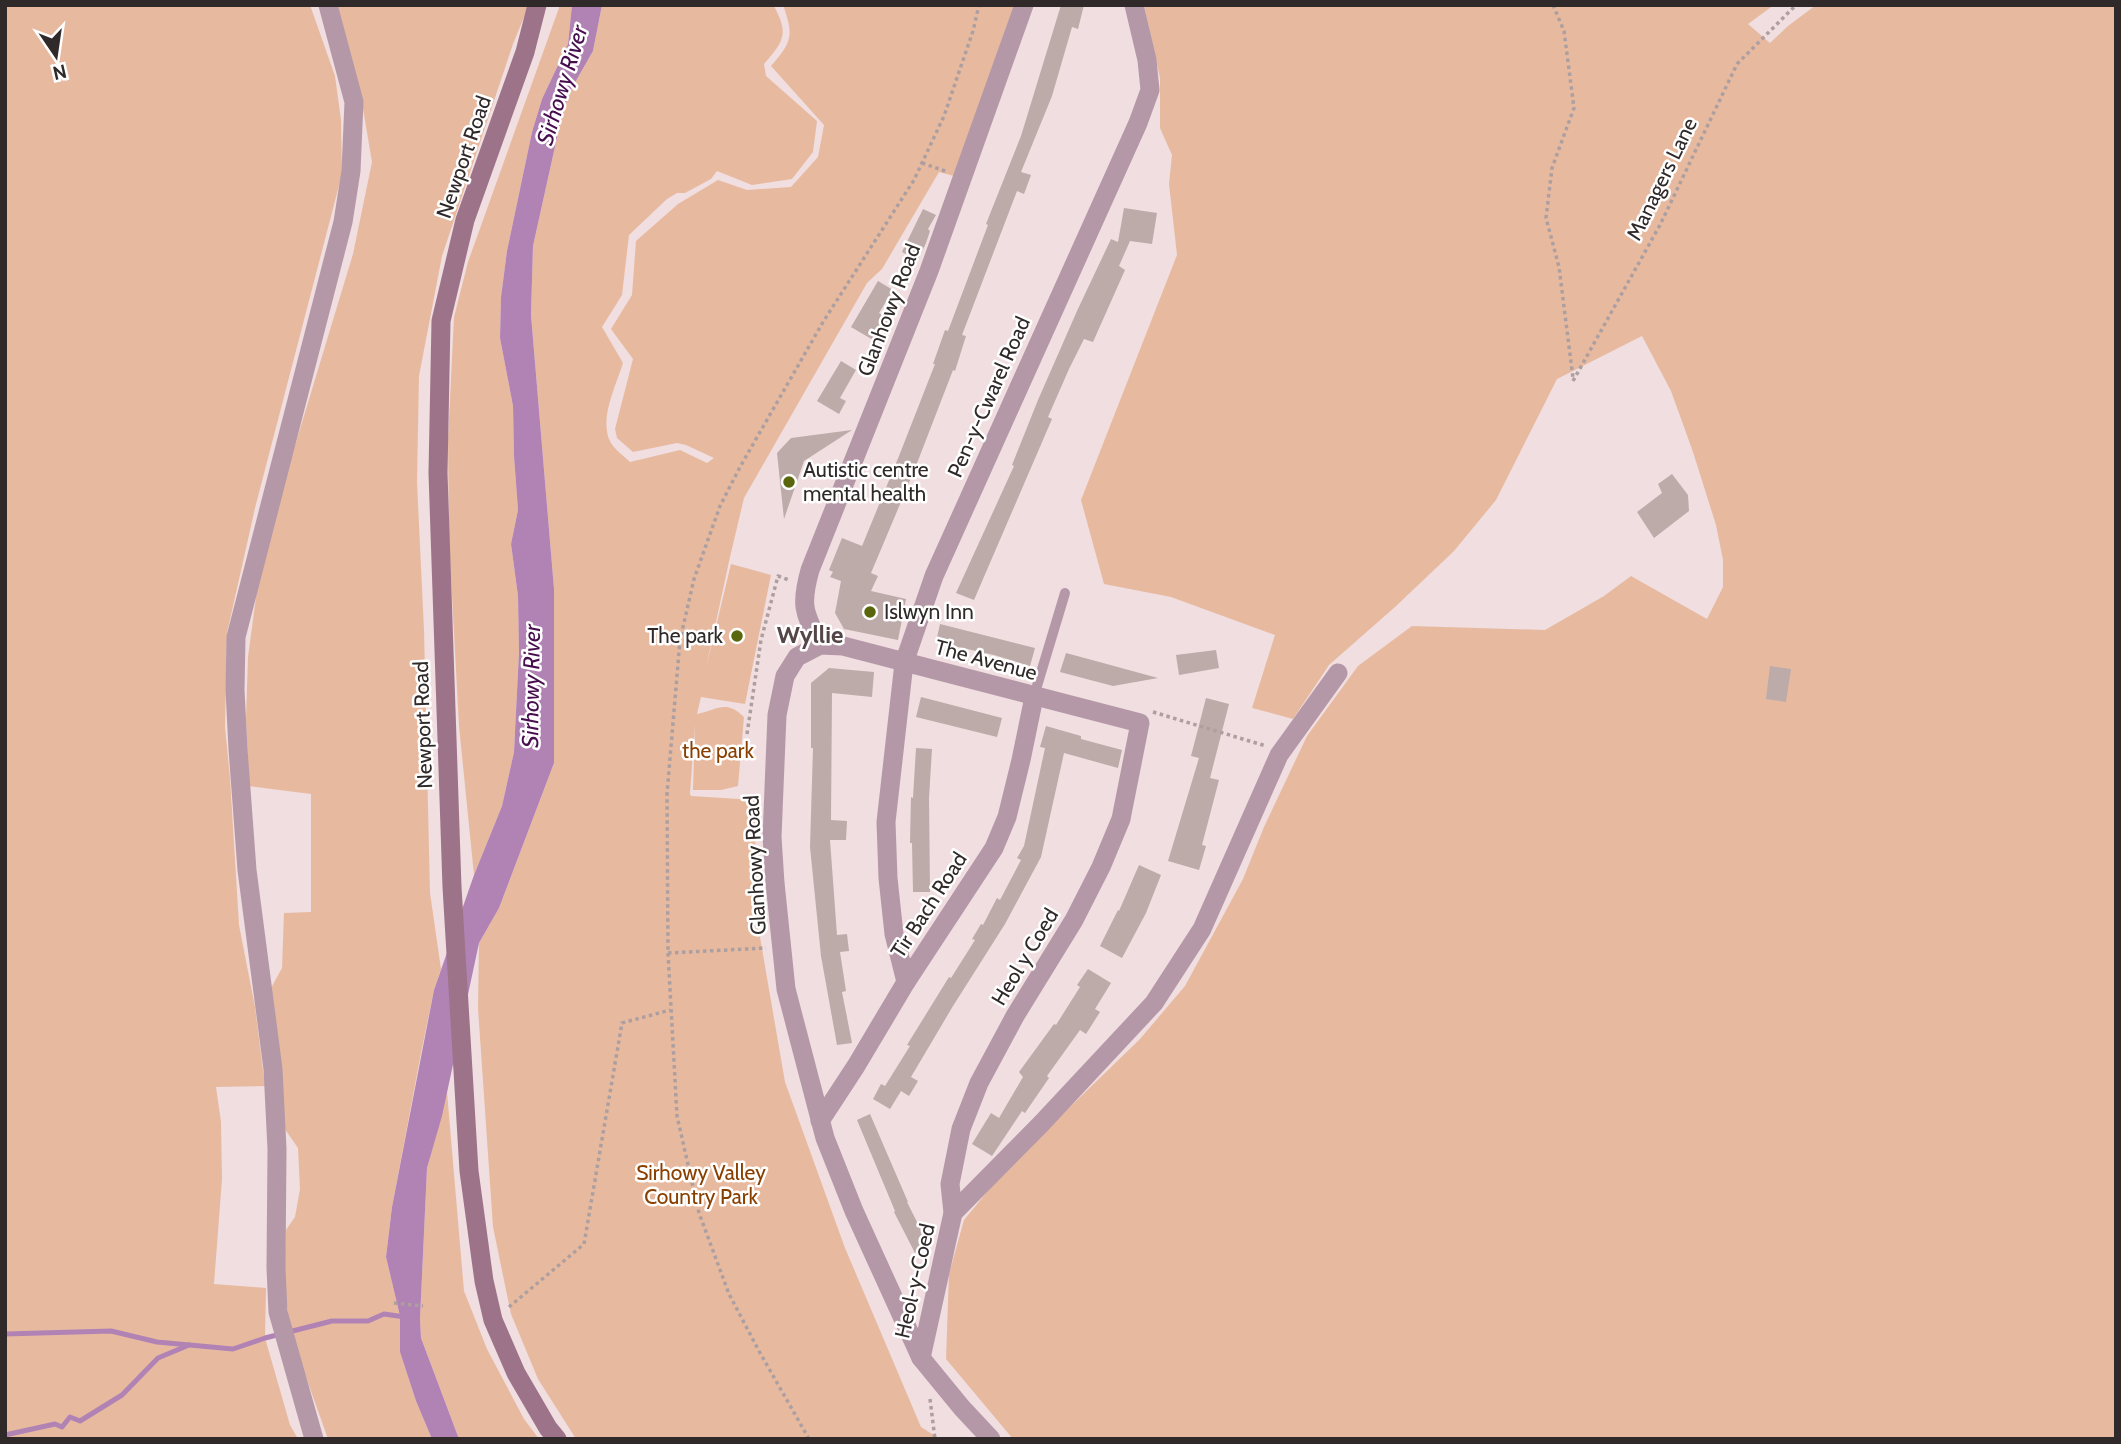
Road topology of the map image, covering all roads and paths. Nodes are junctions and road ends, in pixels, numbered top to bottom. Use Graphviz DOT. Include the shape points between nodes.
graph roads {
  1 [pos="328,5"];
  2 [pos="537,5"];
  3 [pos="979,5"];
  4 [pos="1024,5"];
  5 [pos="1134,5"];
  6 [pos="1553,5"];
  7 [pos="1796,5"];
  8 [pos="922,163"];
  9 [pos="963,176"];
  10 [pos="806,584"];
  11 [pos="1065,593"];
  12 [pos="820,645"];
  13 [pos="904,663"];
  14 [pos="1338,673"];
  15 [pos="1034,696"];
  16 [pos="1145,717"];
  17 [pos="747,734"];
  18 [pos="1282,750"];
  19 [pos="782,947"];
  20 [pos="668,953"];
  21 [pos="906,982"];
  22 [pos="670,1010"];
  23 [pos="820,1121"];
  24 [pos="953,1213"];
  25 [pos="394,1303"];
  26 [pos="423,1306"];
  27 [pos="493,1320"];
  28 [pos="923,1360"];
  29 [pos="314,1439"];
  30 [pos="557,1439"];
  31 [pos="809,1439"];
  32 [pos="935,1439"];
  33 [pos="991,1439"];
  1 -- 29 [label="street" via="354,102 351,171 343,222 236,637 235,690 247,870 273,1069 278,1312"];
  2 -- 27 [label="main road, Newport Road" via="525,52 465,220 441,321 438,486 452,887 469,1171"];
  3 -- 8 [label="path" via="944,116"];
  4 -- 9 [label="street, Glanhowy Road"];
  5 -- 13 [label="street, Pen-y-Cwarel Road" via="1150,90 933,576"];
  6 -- 7 [label="path, Managers Lane" via="1563,31 1574,108 1552,168 1546,218 1559,267 1573,381 1660,225 1737,64"];
  8 -- 9 [label="path"];
  8 -- 20 [label="path" via="740,467 720,506 694,579 680,640 667,794"];
  9 -- 10 [label="street, Glanhowy Road"];
  10 -- 12 [label="street, Glanhowy Road" via="806,616"];
  10 -- 17 [label="path" via="778,576 761,640"];
  11 -- 15 [label="lane"];
  12 -- 13 [label="street, The Avenue" via="843,646"];
  12 -- 19 [label="street, Glanhowy Road" via="797,657 785,676 777,715 772,837"];
  13 -- 15 [label="street, The Avenue"];
  13 -- 21 [label="street, Pen-y-Cwarel Road" via="886,822 894,934"];
  14 -- 18 [label="street"];
  15 -- 16 [label="street, The Avenue"];
  15 -- 21 [label="street, Tir Bach Road" via="1007,817 994,848"];
  16 -- 18 [label="path"];
  16 -- 24 [label="street, Heol y Coed" via="1121,819 1101,867 979,1083 961,1129 950,1184"];
  18 -- 24 [label="street" via="1202,929 1154,1003"];
  19 -- 20 [label="path"];
  19 -- 23 [label="street, Glanhowy Road" via="786,989"];
  20 -- 22 [label="path"];
  21 -- 23 [label="street, Tir Bach Road"];
  22 -- 27 [label="path" via="622,1023 584,1244"];
  22 -- 31 [label="path" via="677,1116 699,1213 729,1294"];
  23 -- 28 [label="street, Glanhowy Road" via="854,1211"];
  24 -- 28 [label="street, Heol-y-Coed"];
  25 -- 26 [label="path"];
  27 -- 30 [label="main road, Newport Road" via="516,1373"];
  28 -- 32 [label="path"];
  28 -- 33 [label="street, Glanhowy Road"];
}
